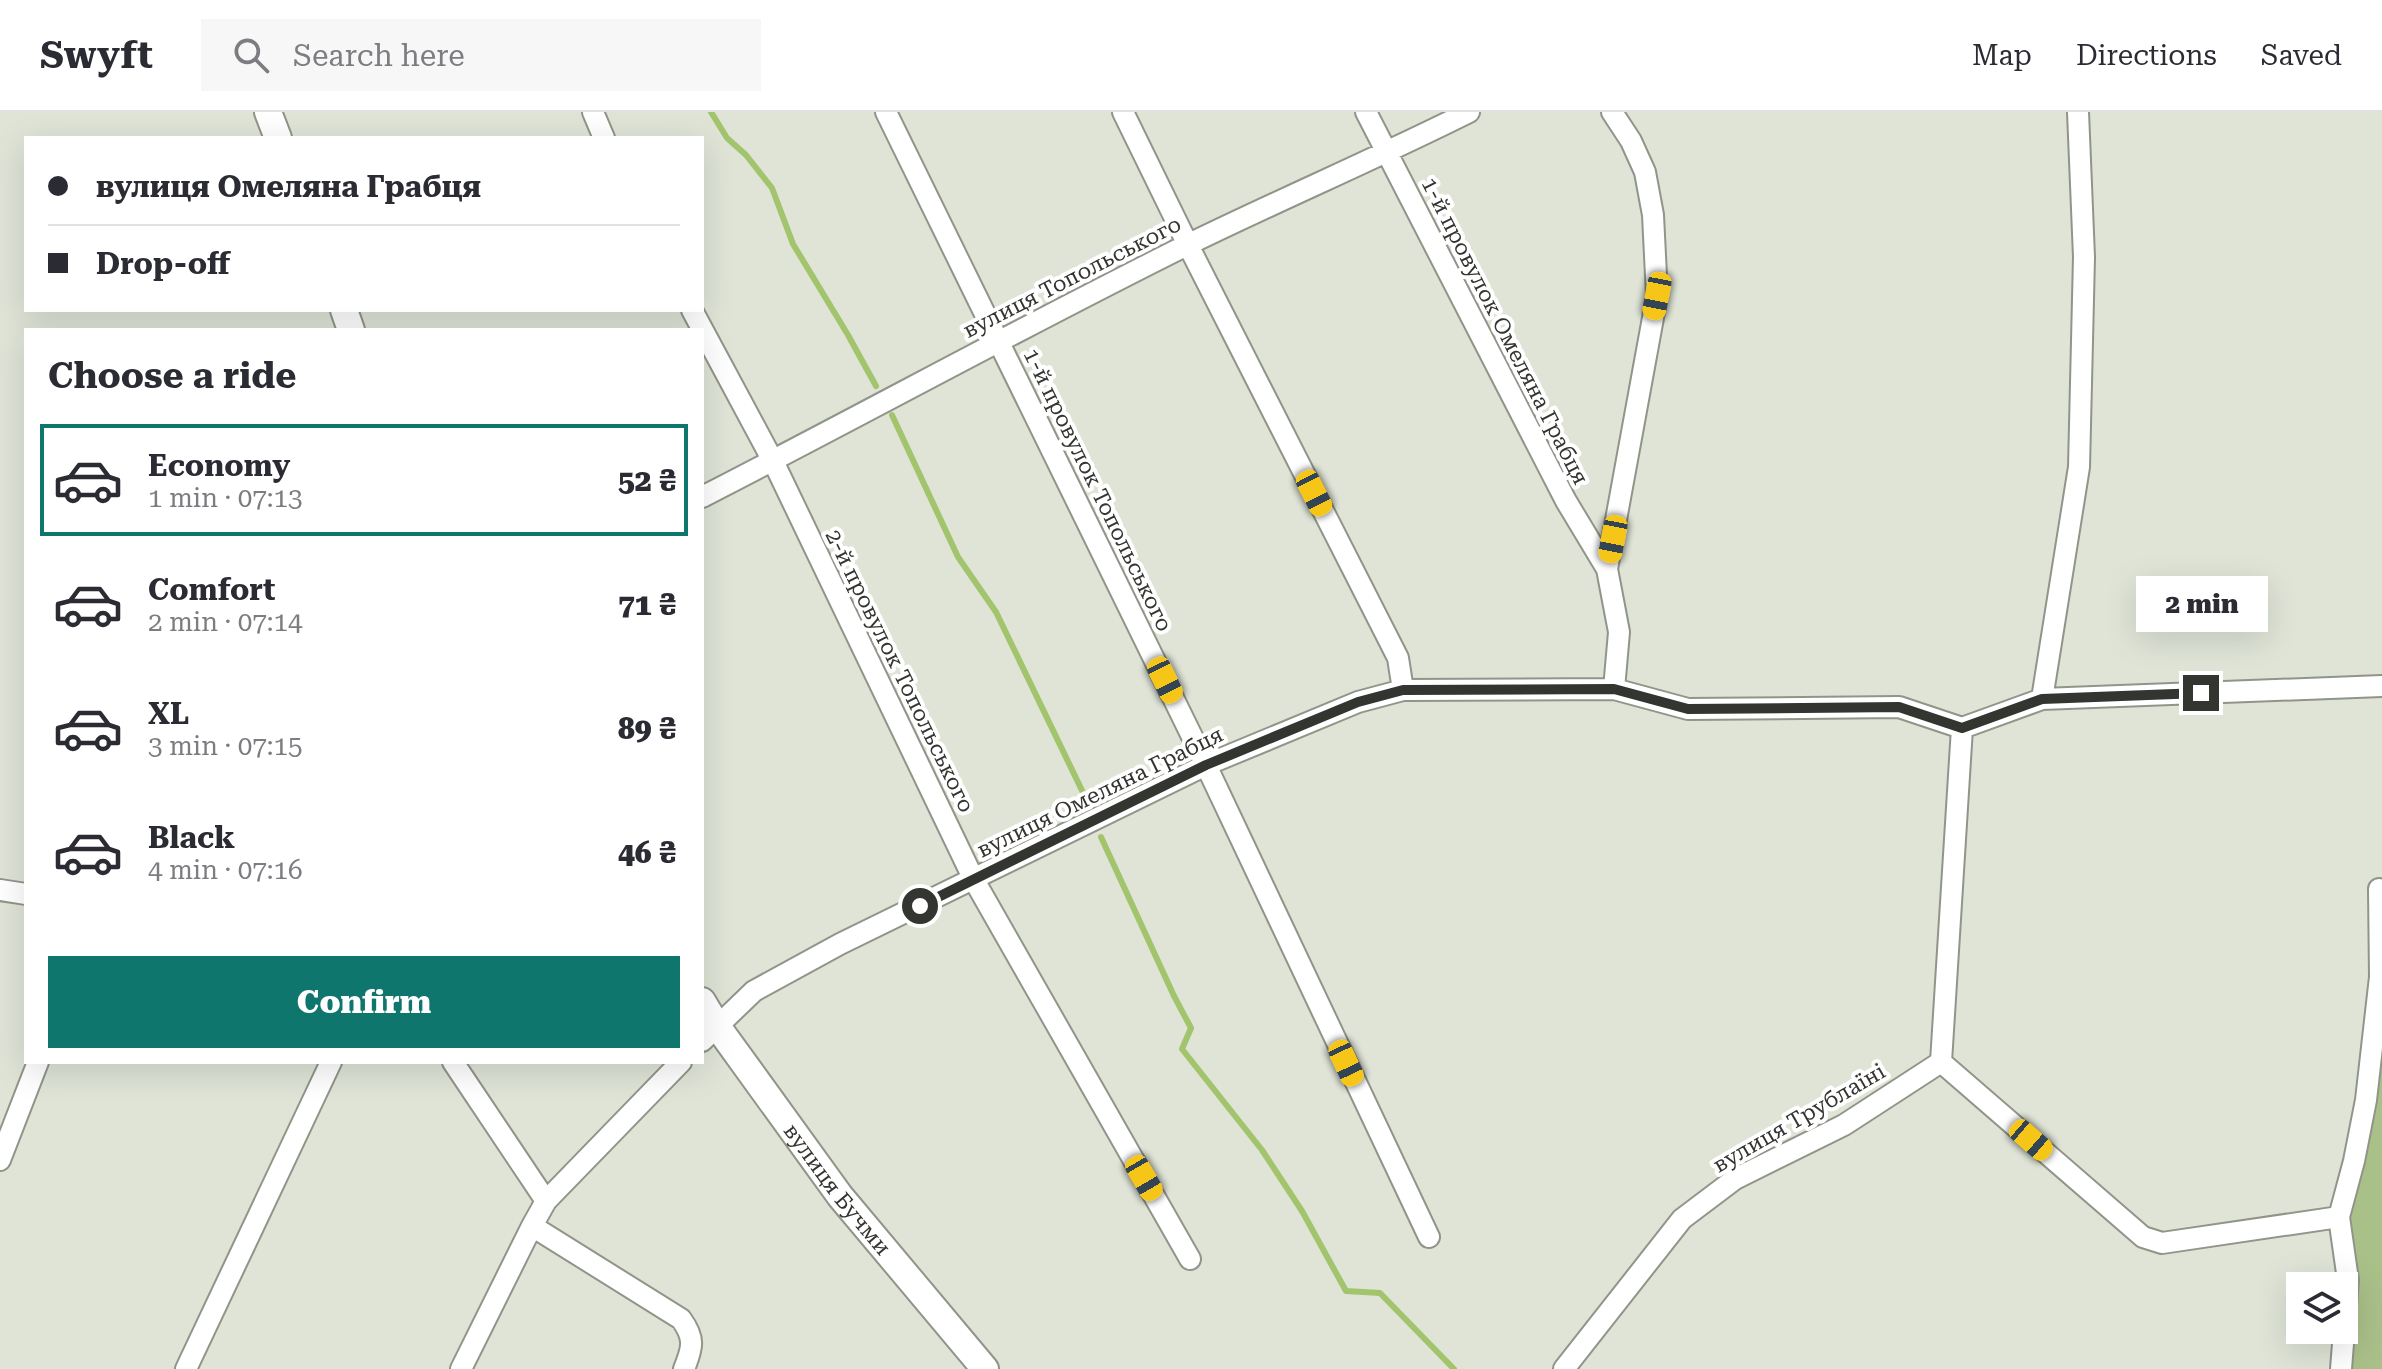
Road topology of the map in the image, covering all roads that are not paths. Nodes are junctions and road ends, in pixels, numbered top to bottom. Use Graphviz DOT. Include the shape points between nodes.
graph roads {
  1 [pos="268,112"];
  2 [pos="593,112"];
  3 [pos="886,112"];
  4 [pos="1123,112"];
  5 [pos="1366,112"];
  6 [pos="1469,112"];
  7 [pos="1612,112"];
  8 [pos="2078,112"];
  9 [pos="277,136"];
  10 [pos="603,136"];
  11 [pos="1386,154"];
  12 [pos="1188,245"];
  13 [pos="704,332"];
  14 [pos="998,341"];
  15 [pos="773,461"];
  16 [pos="704,496"];
  17 [pos="1607,569"];
  18 [pos="2382,686"];
  19 [pos="1614,689"];
  20 [pos="1403,690"];
  21 [pos="2042,699"];
  22 [pos="1962,728"];
  23 [pos="1206,765"];
  24 [pos="974,880"];
  25 [pos="2379,889"];
  26 [pos="0,890"];
  27 [pos="24,894"];
  28 [pos="704,1009"];
  29 [pos="710,1033"];
  30 [pos="1941,1062"];
  31 [pos="37,1064"];
  32 [pos="330,1064"];
  33 [pos="454,1064"];
  34 [pos="679,1064"];
  35 [pos="0,1160"];
  36 [pos="546,1201"];
  37 [pos="2339,1217"];
  38 [pos="532,1226"];
  39 [pos="1429,1237"];
  40 [pos="1190,1259"];
  41 [pos="186,1369"];
  42 [pos="461,1369"];
  43 [pos="684,1369"];
  44 [pos="985,1369"];
  45 [pos="1564,1369"];
  46 [pos="2341,1369"];
  1 -- 9 [label="street"];
  2 -- 10 [label="street"];
  3 -- 14 [label="street, 1-й провулок Топольського"];
  4 -- 12 [label="street"];
  5 -- 11 [label="street, 1-й провулок Омеляна Грабця"];
  6 -- 11 [label="street, вулиця Топольського"];
  7 -- 17 [label="street" via="1645,172 1657,296"];
  8 -- 21 [label="street" via="2084,257 2079,467"];
  11 -- 12 [label="street, вулиця Топольського"];
  11 -- 17 [label="street, 1-й провулок Омеляна Грабця" via="1566,501"];
  12 -- 14 [label="street, вулиця Топольського"];
  12 -- 20 [label="street" via="1398,658"];
  13 -- 15 [label="street, 2-й провулок Топольського"];
  14 -- 15 [label="street, вулиця Топольського"];
  14 -- 23 [label="street, 1-й провулок Топольського"];
  15 -- 16 [label="street, вулиця Топольського"];
  15 -- 24 [label="street, 2-й провулок Топольського"];
  17 -- 19 [label="street" via="1619,632"];
  18 -- 21 [label="street"];
  19 -- 20 [label="street, вулиця Омеляна Грабця"];
  19 -- 22 [label="street, вулиця Омеляна Грабця" via="1688,709 1899,707"];
  20 -- 23 [label="street, вулиця Омеляна Грабця" via="1358,702"];
  21 -- 22 [label="street"];
  22 -- 30 [label="street"];
  23 -- 24 [label="street, вулиця Омеляна Грабця"];
  23 -- 39 [label="street, 1-й провулок Топольського"];
  24 -- 29 [label="street, вулиця Омеляна Грабця" via="754,991"];
  24 -- 40 [label="street, 2-й провулок Топольського"];
  25 -- 37 [label="street" via="2380,977 2366,1100"];
  26 -- 27 [label="street"];
  28 -- 29 [label="street, вулиця Бучми"];
  29 -- 44 [label="street, вулиця Бучми"];
  30 -- 37 [label="street" via="2143,1237 2162,1243"];
  30 -- 45 [label="street, вулиця Трублаїні" via="1844,1125 1735,1179 1682,1219"];
  31 -- 35 [label="street"];
  32 -- 41 [label="street"];
  33 -- 36 [label="street"];
  34 -- 36 [label="street"];
  36 -- 38 [label="street"];
  37 -- 46 [label="street" via="2348,1280"];
  38 -- 42 [label="street"];
  38 -- 43 [label="street" via="681,1319 691,1332 692,1350"];
}
